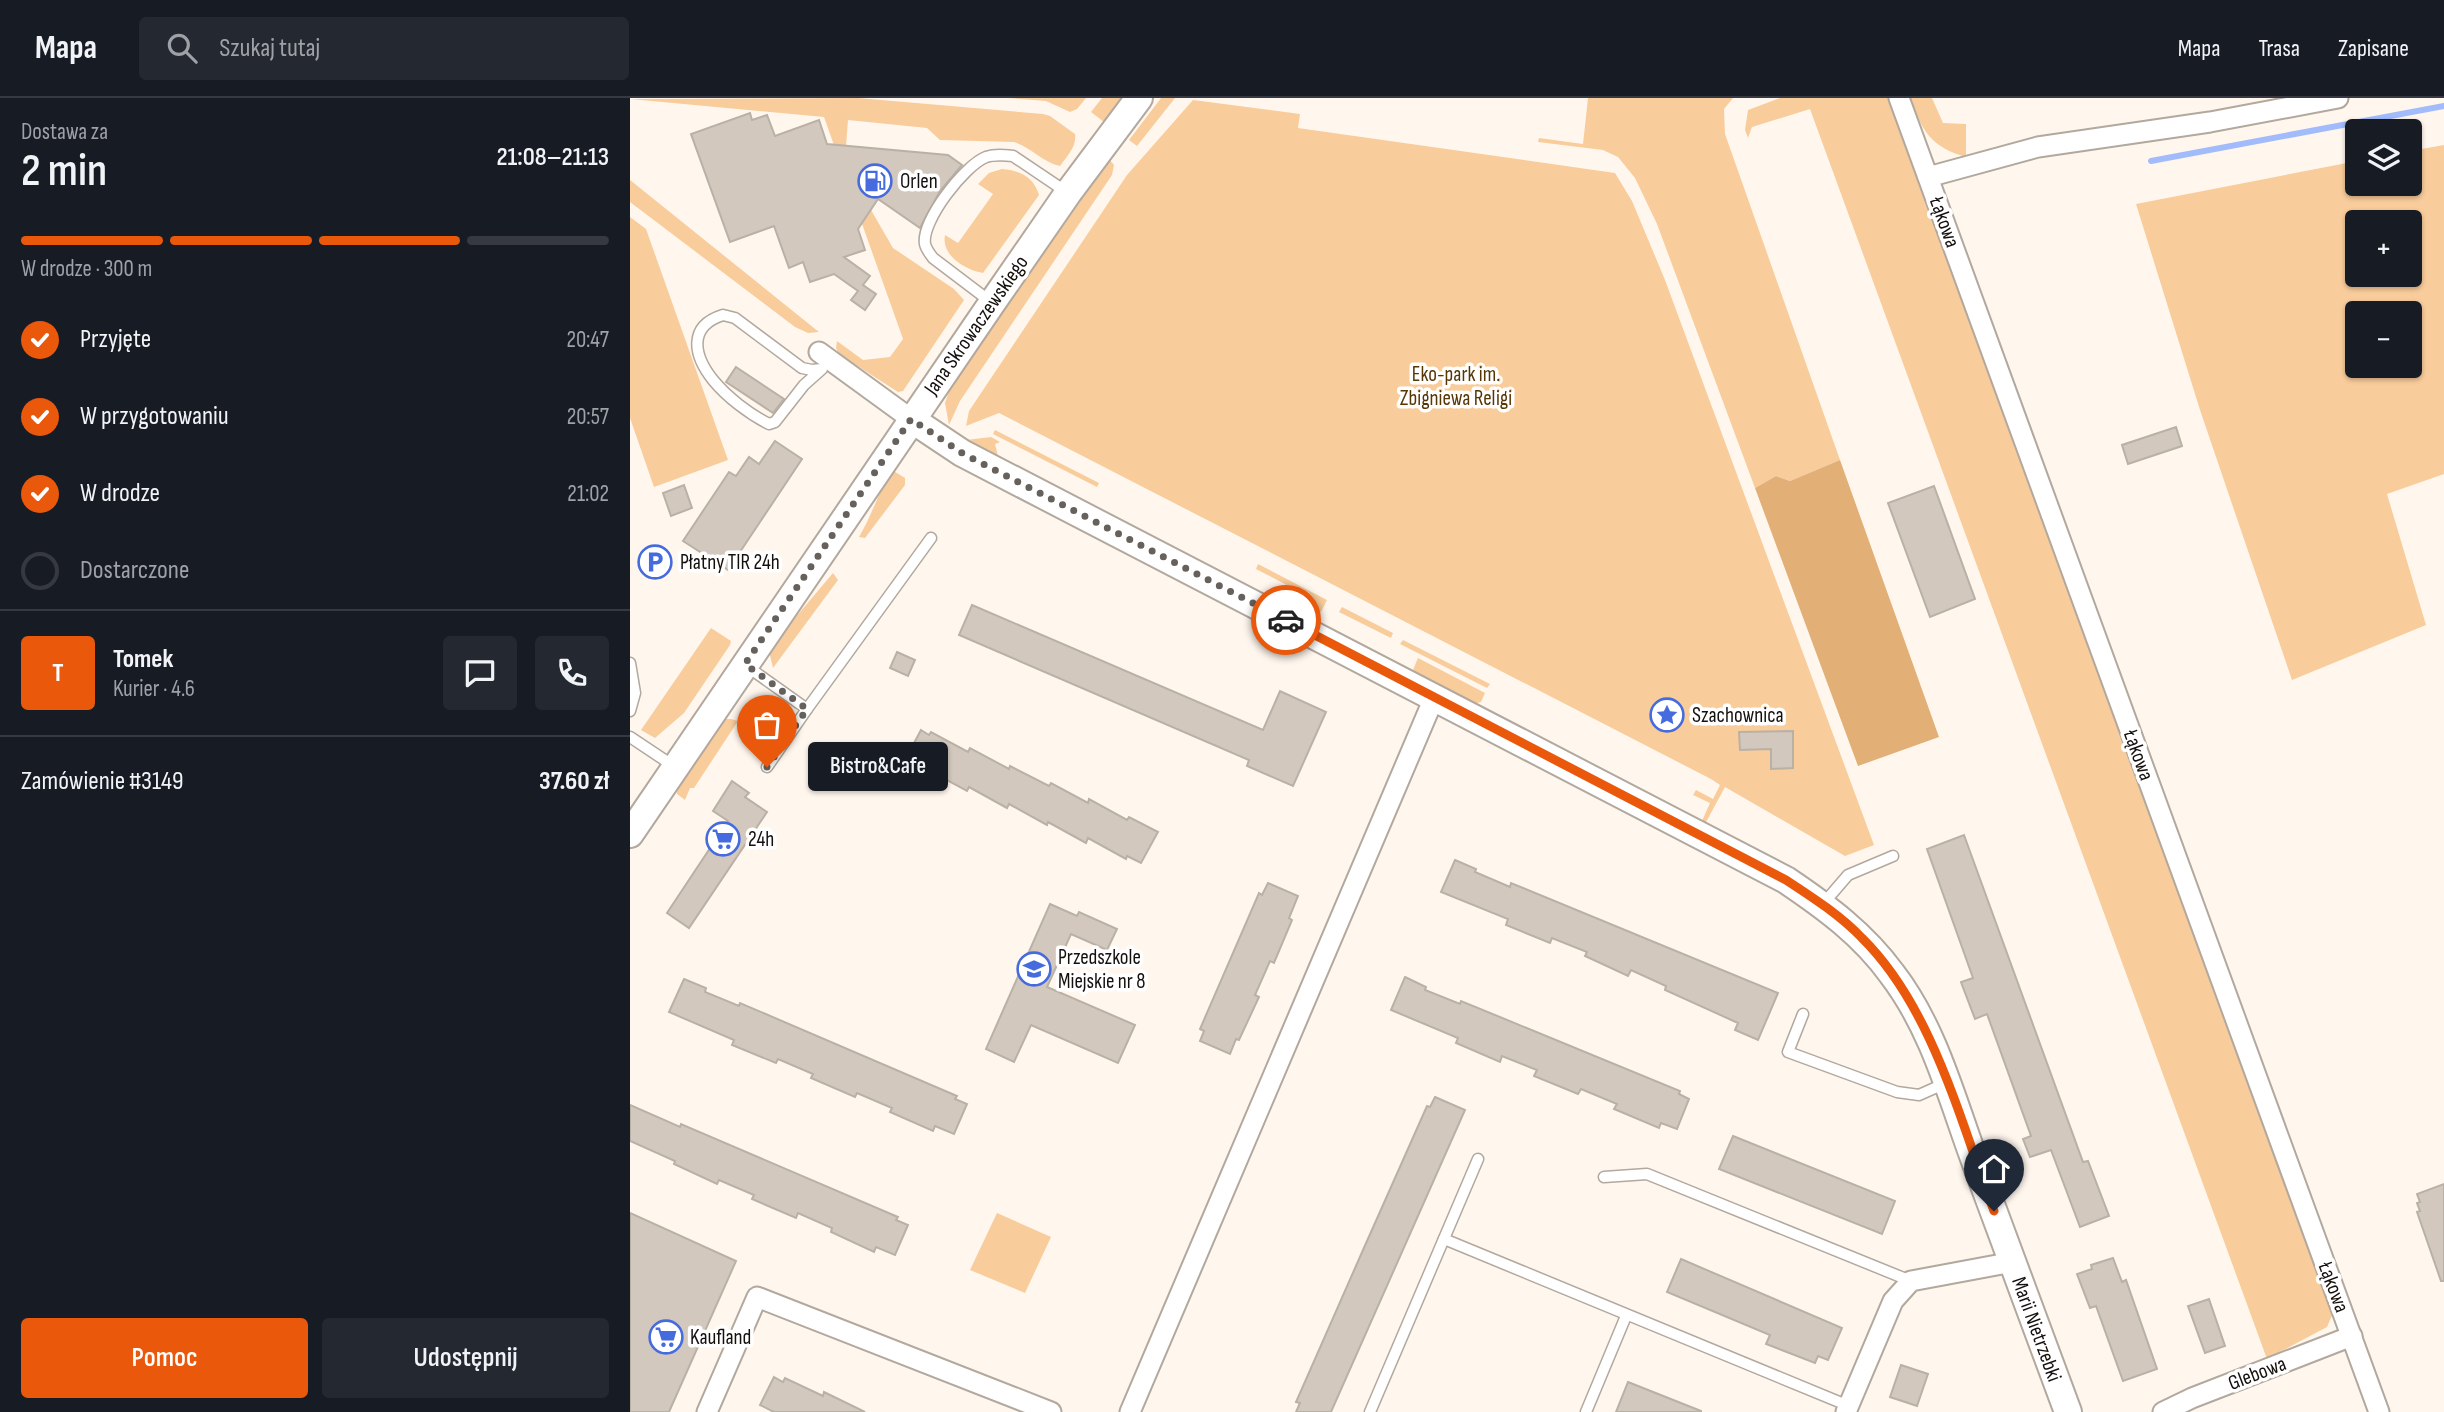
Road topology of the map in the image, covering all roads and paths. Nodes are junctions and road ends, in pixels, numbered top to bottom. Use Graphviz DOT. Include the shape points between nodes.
graph roads {
  1 [pos="1139,98"];
  2 [pos="1899,98"];
  3 [pos="2338,98"];
  4 [pos="1928,177"];
  5 [pos="1068,192"];
  6 [pos="992,303"];
  7 [pos="823,360"];
  8 [pos="911,419"];
  9 [pos="931,538"];
  10 [pos="630,663"];
  11 [pos="745,664"];
  12 [pos="1434,698"];
  13 [pos="807,709"];
  14 [pos="630,710"];
  15 [pos="630,737"];
  16 [pos="676,767"];
  17 [pos="767,767"];
  18 [pos="630,834"];
  19 [pos="1893,856"];
  20 [pos="1822,904"];
  21 [pos="1803,1014"];
  22 [pos="1947,1083"];
  23 [pos="1479,1160"];
  24 [pos="1604,1177"];
  25 [pos="1444,1239"];
  26 [pos="2013,1262"];
  27 [pos="1912,1281"];
  28 [pos="1626,1316"];
  29 [pos="2352,1336"];
  30 [pos="1847,1409"];
  31 [pos="707,1412"];
  32 [pos="1051,1412"];
  33 [pos="1130,1412"];
  34 [pos="1370,1412"];
  35 [pos="1586,1412"];
  36 [pos="2068,1412"];
  37 [pos="2163,1412"];
  38 [pos="2379,1412"];
  1 -- 5 [label="street, Jana Skrowaczewskiego"];
  2 -- 4 [label="street, Łąkowa"];
  3 -- 4 [label="street" via="2038,147"];
  4 -- 29 [label="street, Łąkowa"];
  5 -- 6 [label="street, Jana Skrowaczewskiego"];
  5 -- 6 [label="lane" via="1013,156 987,157 967,170 935,212 925,238 933,258"];
  6 -- 8 [label="street, Jana Skrowaczewskiego"];
  7 -- 7 [label="lane" via="812,370 802,368 735,318 723,315 709,319 697,339 713,381 769,424"];
  7 -- 8 [label="street"];
  8 -- 11 [label="street, Jana Skrowaczewskiego"];
  8 -- 12 [label="street, Marii Nietrzebki" via="962,453"];
  9 -- 13 [label="lane"];
  10 -- 14 [label="lane" via="635,693"];
  11 -- 13 [label="lane"];
  11 -- 16 [label="street, Jana Skrowaczewskiego"];
  12 -- 20 [label="street, Marii Nietrzebki" via="1786,880"];
  12 -- 33 [label="street"];
  13 -- 17 [label="lane"];
  15 -- 16 [label="lane"];
  16 -- 18 [label="street, Jana Skrowaczewskiego"];
  19 -- 20 [label="lane" via="1848,875"];
  20 -- 22 [label="street, Marii Nietrzebki" via="1863,938 1893,975 1919,1015"];
  21 -- 22 [label="lane" via="1788,1052 1897,1092 1919,1095"];
  22 -- 26 [label="street, Marii Nietrzebki"];
  23 -- 25 [label="lane"];
  24 -- 27 [label="lane" via="1647,1174"];
  25 -- 28 [label="lane"];
  25 -- 34 [label="lane"];
  26 -- 27 [label="street"];
  26 -- 36 [label="street, Marii Nietrzebki"];
  27 -- 30 [label="street" via="1893,1301"];
  28 -- 30 [label="lane"];
  28 -- 35 [label="lane"];
  29 -- 37 [label="street, Glebowa"];
  29 -- 38 [label="street, Łąkowa"];
  31 -- 32 [label="street" via="757,1297"];
}
